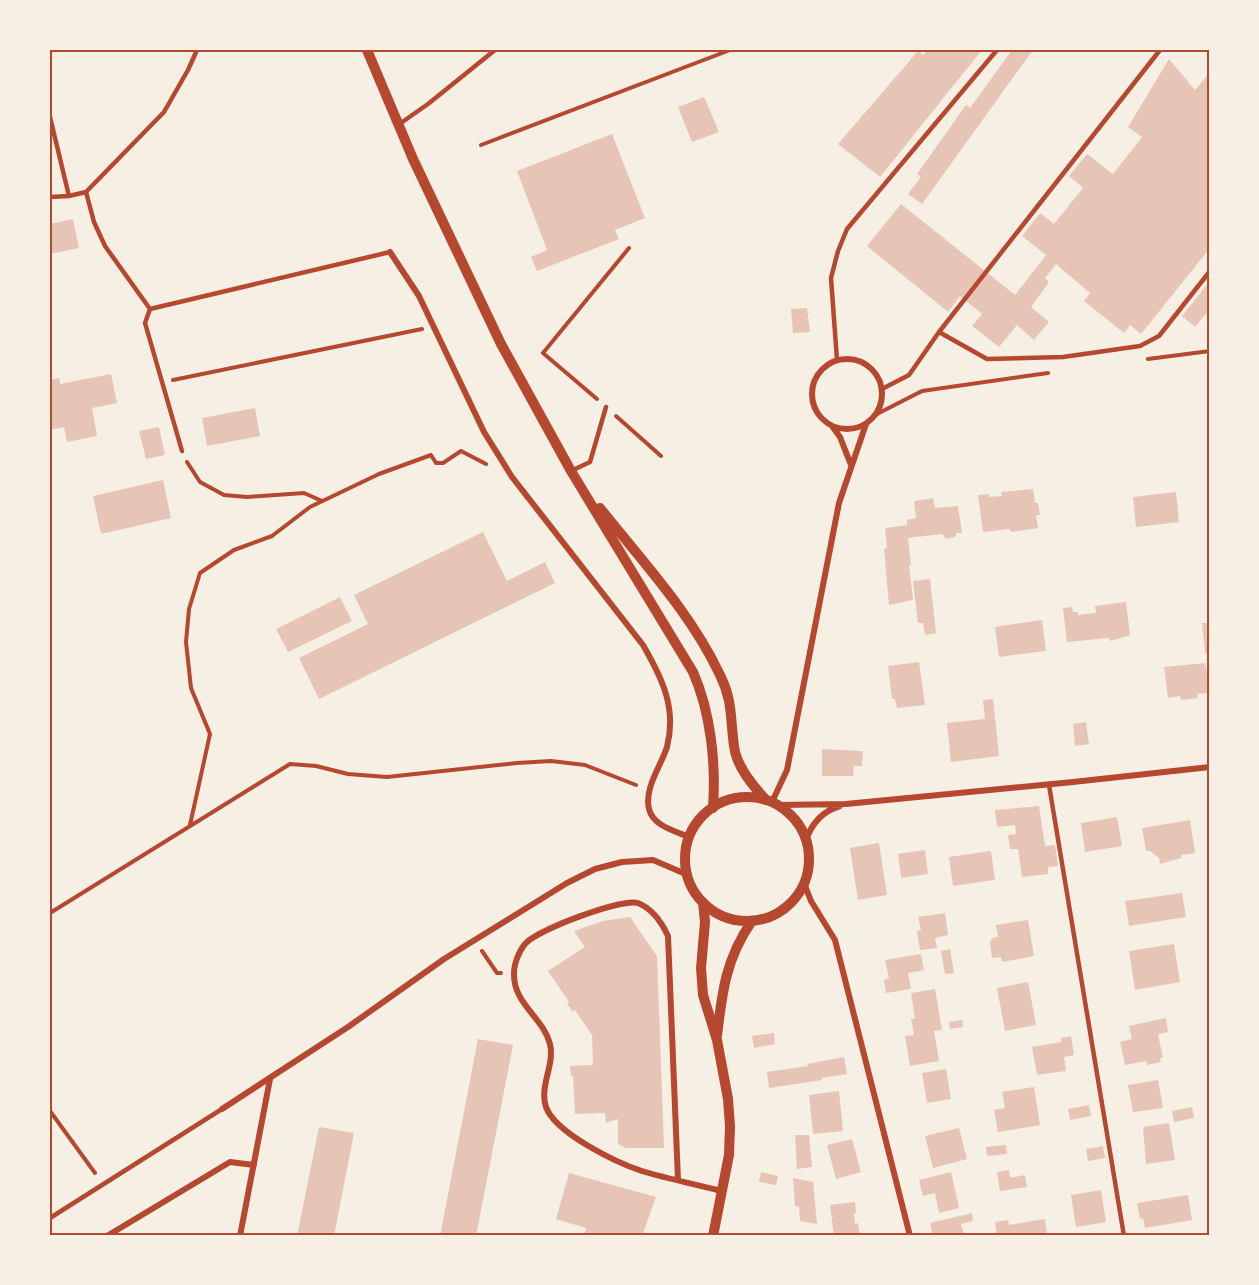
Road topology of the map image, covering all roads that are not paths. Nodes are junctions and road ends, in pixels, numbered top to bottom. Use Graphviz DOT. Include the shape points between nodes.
graph roads {
  1 [pos="197,50"];
  2 [pos="367,50"];
  3 [pos="495,50"];
  4 [pos="997,50"];
  5 [pos="1160,50"];
  6 [pos="50,117"];
  7 [pos="398,124"];
  8 [pos="86,192"];
  9 [pos="69,196"];
  10 [pos="50,197"];
  11 [pos="390,252"];
  12 [pos="1209,271"];
  13 [pos="150,309"];
  14 [pos="939,332"];
  15 [pos="837,360"];
  16 [pos="882,389"];
  17 [pos="606,407"];
  18 [pos="866,424"];
  19 [pos="832,426"];
  20 [pos="182,451"];
  21 [pos="851,466"];
  22 [pos="572,473"];
  23 [pos="1209,767"];
  24 [pos="1049,784"];
  25 [pos="772,802"];
  26 [pos="846,804"];
  27 [pos="713,808"];
  28 [pos="689,837"];
  29 [pos="806,840"];
  30 [pos="688,875"];
  31 [pos="804,883"];
  32 [pos="703,902"];
  33 [pos="752,921"];
  34 [pos="717,1040"];
  35 [pos="270,1079"];
  36 [pos="222,1109"];
  37 [pos="254,1165"];
  38 [pos="678,1180"];
  39 [pos="721,1191"];
  40 [pos="50,1218"];
  41 [pos="107,1236"];
  42 [pos="240,1236"];
  43 [pos="713,1236"];
  44 [pos="910,1236"];
  45 [pos="1124,1236"];
  1 -- 8 [label="lane" via="164,112"];
  2 -- 7 [label="street"];
  3 -- 7 [label="lane"];
  4 -- 15 [label="lane" via="847,229 831,278"];
  5 -- 14 [label="lane"];
  6 -- 9 [label="lane"];
  7 -- 22 [label="street" via="501,344"];
  8 -- 9 [label="lane"];
  8 -- 13 [label="lane" via="105,246"];
  9 -- 10 [label="lane"];
  11 -- 13 [label="lane"];
  11 -- 28 [label="street" via="419,296 484,432 512,477 643,645 658,671 668,695 669,721 667,746 649,793 650,810 660,824"];
  12 -- 14 [label="lane" via="1159,336 1140,346 1063,357 987,359"];
  13 -- 20 [label="lane" via="145,323"];
  14 -- 16 [label="lane" via="909,375"];
  15 -- 16 [label="street" via="848,358 868,365"];
  15 -- 19 [label="street" via="820,371 812,391 816,411"];
  16 -- 18 [label="street" via="882,402"];
  17 -- 22 [label="lane" via="590,462"];
  18 -- 19 [label="street" via="849,429"];
  18 -- 21 [label="street"];
  19 -- 21 [label="street"];
  21 -- 25 [label="street" via="839,503 787,770"];
  22 -- 25 [label="street" via="700,637 729,697 736,755 749,780"];
  22 -- 27 [label="street" via="698,682 710,738"];
  23 -- 24 [label="street"];
  24 -- 26 [label="street"];
  24 -- 45 [label="lane"];
  25 -- 26 [label="street"];
  25 -- 27 [label="street" via="738,798"];
  25 -- 29 [label="street" via="790,814"];
  26 -- 29 [label="street" via="818,819"];
  27 -- 28 [label="street"];
  28 -- 30 [label="street"];
  29 -- 31 [label="street" via="809,854"];
  30 -- 32 [label="street"];
  30 -- 35 [label="street" via="653,860 595,869 444,959"];
  31 -- 33 [label="street" via="798,895 778,913"];
  31 -- 44 [label="street" via="810,901 835,940"];
  32 -- 33 [label="street" via="720,915"];
  32 -- 34 [label="street" via="702,995"];
  33 -- 34 [label="street" via="725,976"];
  34 -- 39 [label="street" via="730,1126"];
  35 -- 36 [label="street"];
  35 -- 37 [label="street"];
  36 -- 40 [label="lane"];
  37 -- 41 [label="street" via="230,1162"];
  37 -- 42 [label="street"];
  38 -- 38 [label="street" via="641,1171 557,1125 544,1096 550,1043 515,988 518,956 536,935 622,902 638,903 654,914 668,936"];
  38 -- 39 [label="street"];
  39 -- 43 [label="street"];
}
